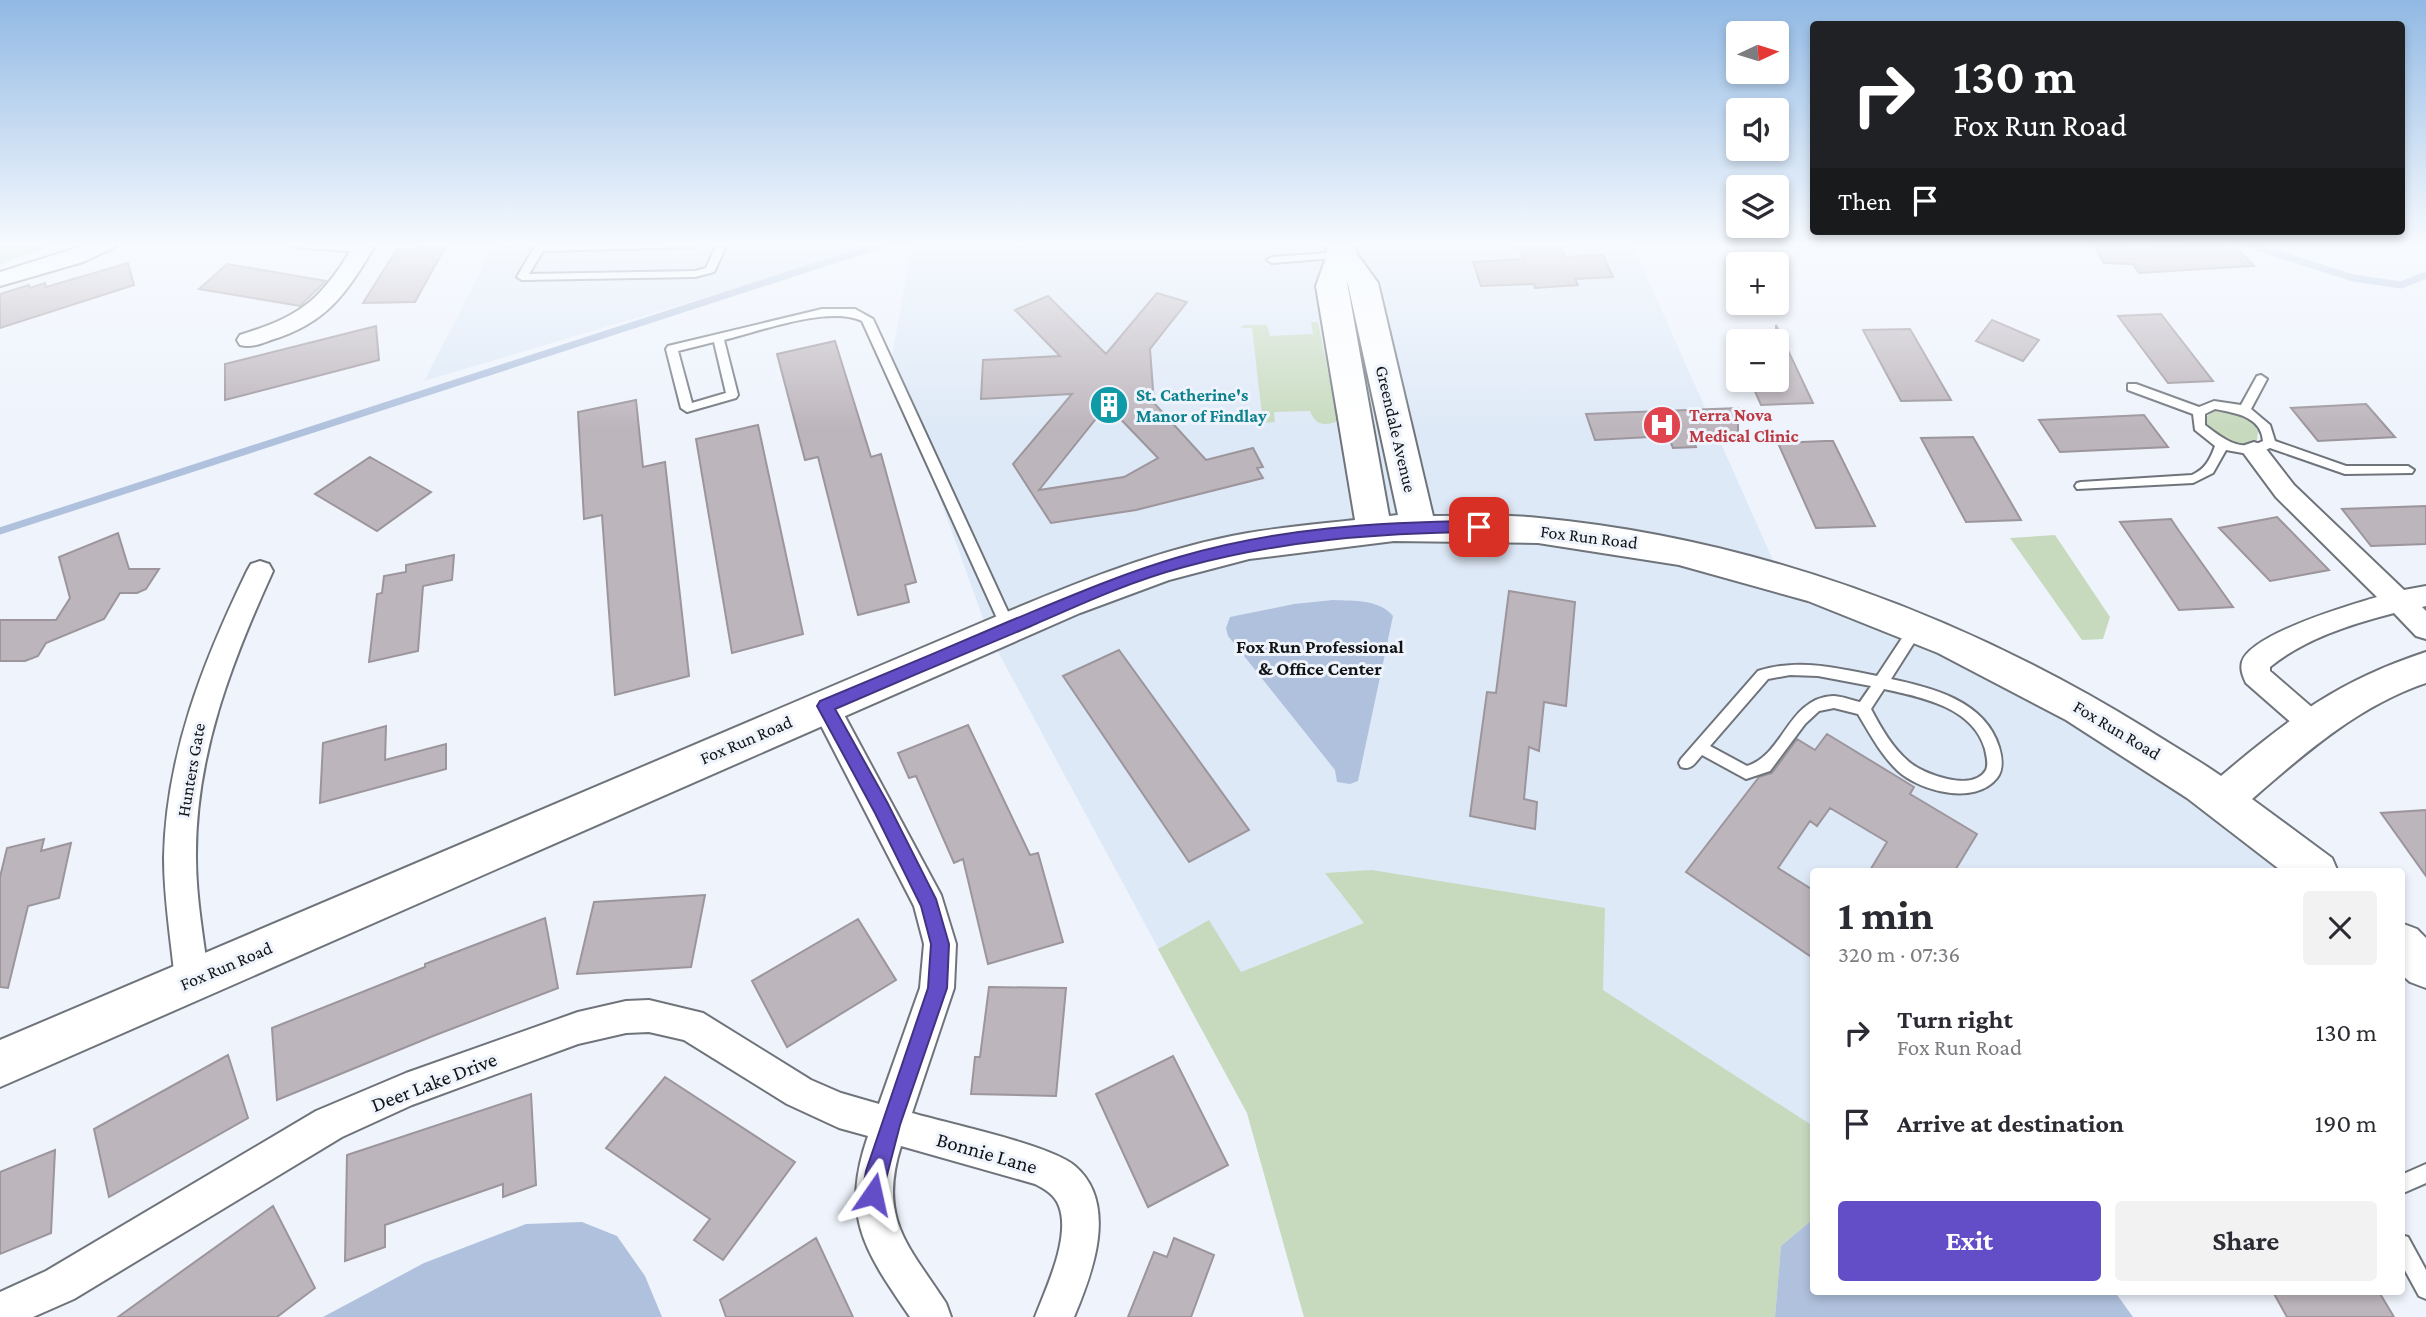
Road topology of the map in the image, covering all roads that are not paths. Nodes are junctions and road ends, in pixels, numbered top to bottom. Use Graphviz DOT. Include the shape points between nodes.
graph roads {
  1 [pos="321,305"];
  2 [pos="1334,305"];
  3 [pos="1368,305"];
  4 [pos="718,337"];
  5 [pos="248,340"];
  6 [pos="2261,379"];
  7 [pos="2132,387"];
  8 [pos="2244,410"];
  9 [pos="2199,412"];
  10 [pos="2222,445"];
  11 [pos="2261,447"];
  12 [pos="2409,470"];
  13 [pos="2081,486"];
  14 [pos="1418,527"];
  15 [pos="1374,529"];
  16 [pos="260,571"];
  17 [pos="2413,599"];
  18 [pos="1918,626"];
  19 [pos="1008,627"];
  20 [pos="2426,628"];
  21 [pos="2426,667"];
  22 [pos="1881,683"];
  23 [pos="825,706"];
  24 [pos="1863,709"];
  25 [pos="2312,724"];
  26 [pos="1700,747"];
  27 [pos="1686,763"];
  28 [pos="2224,800"];
  29 [pos="2313,868"];
  30 [pos="191,981"];
  31 [pos="0,1064"];
  32 [pos="890,1125"];
  33 [pos="2426,1173"];
  34 [pos="2405,1183"];
  35 [pos="2405,1251"];
  36 [pos="2426,1289"];
  37 [pos="0,1312"];
  38 [pos="932,1317"];
  39 [pos="1054,1317"];
  1 -- 5 [label="street" via="311,316"];
  2 -- 15 [label="street, Greendale Avenue"];
  3 -- 14 [label="street, Greendale Avenue"];
  4 -- 4 [label="lane" via="672,349 687,408 732,395"];
  4 -- 19 [label="lane" via="822,312 855,313 867,319"];
  6 -- 8 [label="lane"];
  7 -- 9 [label="lane"];
  8 -- 9 [label="lane" via="2214,405"];
  8 -- 11 [label="lane" via="2269,432"];
  9 -- 10 [label="lane" via="2199,427"];
  10 -- 11 [label="lane"];
  10 -- 13 [label="lane" via="2213,468 2193,479"];
  11 -- 12 [label="lane" via="2345,470"];
  11 -- 17 [label="street" via="2285,491"];
  14 -- 15 [label="street, Fox Run Road"];
  14 -- 18 [label="street, Fox Run Road" via="1525,529 1672,548 1813,586"];
  15 -- 19 [label="street, Fox Run Road" via="1249,546 1182,562"];
  16 -- 30 [label="street, Hunters Gate" via="209,685 181,813 180,859"];
  17 -- 20 [label="street"];
  17 -- 25 [label="street" via="2343,618 2289,640 2256,663 2256,675"];
  18 -- 22 [label="lane"];
  18 -- 28 [label="street, Fox Run Road" via="2047,688"];
  19 -- 23 [label="street, Fox Run Road"];
  21 -- 25 [label="street" via="2353,697"];
  22 -- 24 [label="lane"];
  22 -- 24 [label="lane" via="1919,691 1969,714 1994,751 1995,766 1989,779 1976,786 1957,787 1911,773 1894,757"];
  22 -- 26 [label="lane" via="1804,669 1778,669 1763,675"];
  23 -- 30 [label="street, Fox Run Road"];
  23 -- 32 [label="street" via="930,905 940,944 937,988"];
  24 -- 26 [label="lane" via="1834,702 1815,706 1765,767 1746,773"];
  25 -- 28 [label="street"];
  26 -- 27 [label="lane"];
  28 -- 29 [label="street, Fox Run Road"];
  30 -- 31 [label="street, Fox Run Road"];
  32 -- 37 [label="street, Deer Lake Drive" via="799,1092 691,1025 660,1017 626,1017 578,1028 406,1090 329,1124 60,1285"];
  32 -- 38 [label="street" via="876,1171 875,1217"];
  32 -- 39 [label="street, Bonnie Lane" via="1043,1168 1063,1180 1077,1200 1081,1226 1077,1252"];
  33 -- 34 [label="lane"];
  35 -- 36 [label="lane"];
}
